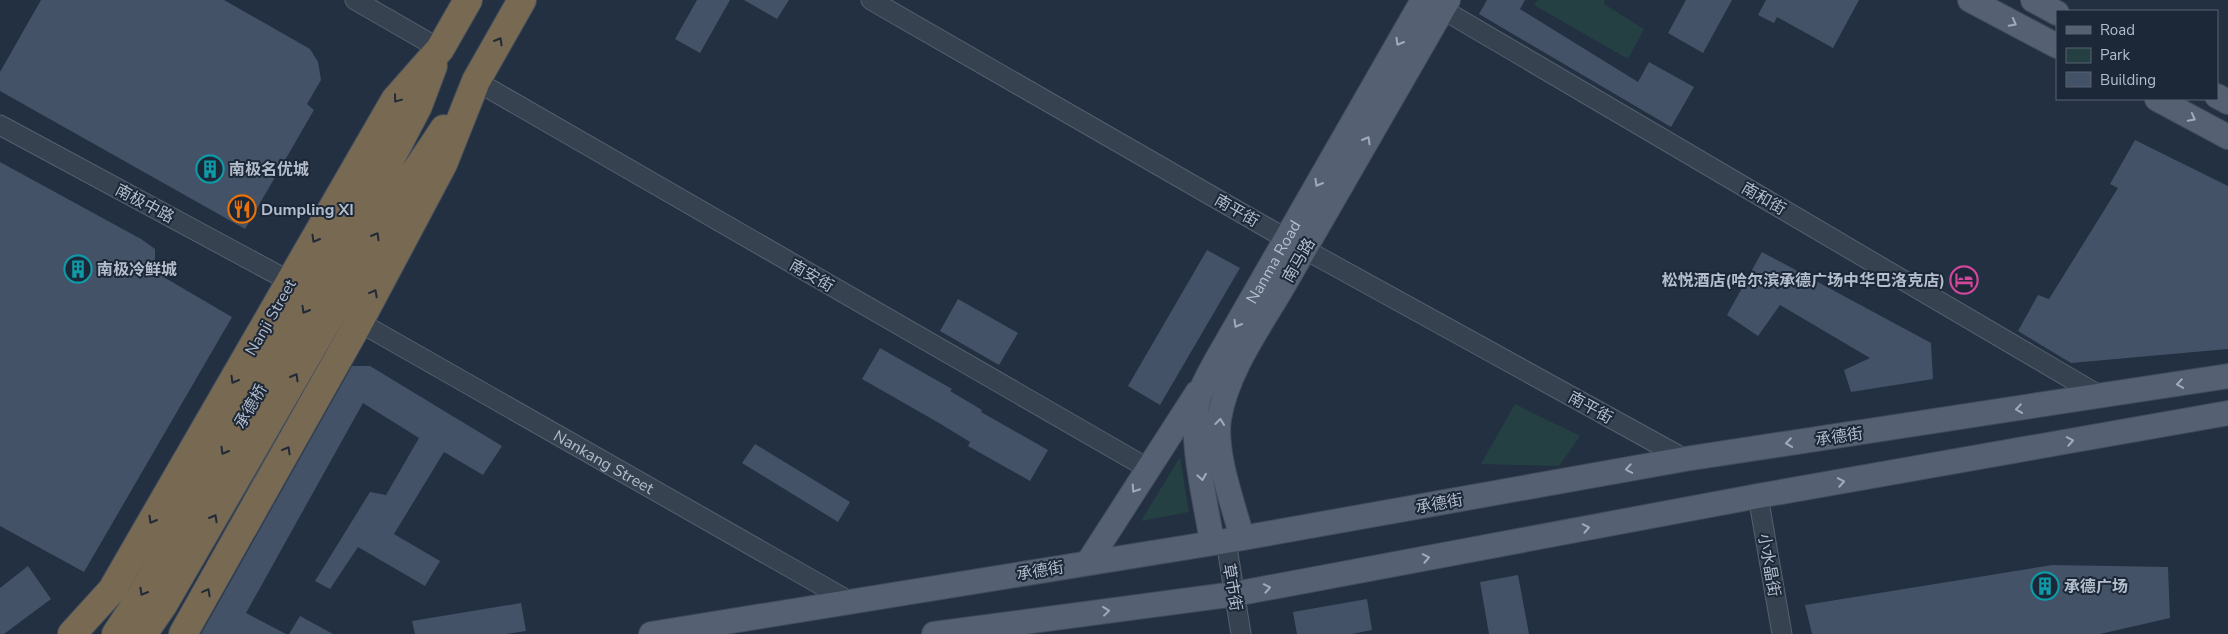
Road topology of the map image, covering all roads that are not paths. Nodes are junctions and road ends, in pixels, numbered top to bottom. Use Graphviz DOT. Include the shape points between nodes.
graph roads {
  1 [pos="355,0"];
  2 [pos="468,0"];
  3 [pos="522,0"];
  4 [pos="871,0"];
  5 [pos="1970,0"];
  6 [pos="2033,0"];
  7 [pos="1435,2"];
  8 [pos="2056,12"];
  9 [pos="2056,45"];
  10 [pos="440,49"];
  11 [pos="476,81"];
  12 [pos="2159,100"];
  13 [pos="0,125"];
  14 [pos="2228,137"];
  15 [pos="390,186"];
  16 [pos="1296,244"];
  17 [pos="291,282"];
  18 [pos="359,322"];
  19 [pos="1209,375"];
  20 [pos="2228,376"];
  21 [pos="2102,397"];
  22 [pos="2227,420"];
  23 [pos="1685,459"];
  24 [pos="1149,469"];
  25 [pos="1758,496"];
  26 [pos="1227,540"];
  27 [pos="1089,561"];
  28 [pos="1235,594"];
  29 [pos="850,601"];
  30 [pos="1057,617"];
  31 [pos="72,634"];
  32 [pos="116,634"];
  33 [pos="143,634"];
  34 [pos="183,634"];
  35 [pos="651,634"];
  36 [pos="934,634"];
  37 [pos="983,634"];
  38 [pos="1241,634"];
  39 [pos="1782,634"];
  1 -- 10 [label="street"];
  2 -- 10 [label="highway, Nanji Street"];
  11 -- 3 [label="highway, one-way"];
  4 -- 16 [label="street, 南平街"];
  5 -- 9 [label="main road, one-way"];
  6 -- 8 [label="main road"];
  7 -- 16 [label="main road, Nanma Road"];
  7 -- 21 [label="street, 南和街"];
  10 -- 15 [label="highway"];
  10 -- 17 [label="highway, Nanji Street, one-way" via="395,100"];
  11 -- 15 [label="highway"];
  18 -- 11 [label="highway, one-way" via="443,164"];
  11 -- 24 [label="street, 南安街"];
  12 -- 14 [label="main road, one-way"];
  13 -- 17 [label="street, 南极中路"];
  15 -- 32 [label="highway, 承德桥, one-way"];
  33 -- 15 [label="highway, 承德桥, one-way" via="163,605"];
  16 -- 19 [label="main road, Nanma Road, one-way"];
  16 -- 23 [label="street, 南平街"];
  26 -- 16 [label="main road, 南马路, one-way" via="1218,437 1223,402"];
  17 -- 31 [label="highway, Nanji Street, one-way" via="112,590"];
  18 -- 29 [label="street, Nankang Street"];
  34 -- 18 [label="highway, one-way"];
  19 -- 24 [label="main road"];
  19 -- 26 [label="main road, Nanma Road, one-way" via="1199,395 1197,443"];
  20 -- 21 [label="main road, 承德街, one-way"];
  21 -- 23 [label="main road, 承德街, one-way"];
  25 -- 22 [label="main road, one-way"];
  23 -- 26 [label="main road, 承德街, one-way"];
  24 -- 27 [label="main road, one-way"];
  28 -- 25 [label="main road, one-way"];
  25 -- 39 [label="street, 小水晶街"];
  26 -- 27 [label="main road, 承德街"];
  26 -- 28 [label="street, 草市街"];
  27 -- 29 [label="main road, 承德街"];
  30 -- 28 [label="main road, one-way"];
  28 -- 38 [label="street, 草市街"];
  29 -- 35 [label="main road, 承德街"];
  30 -- 36 [label="main road"];
  30 -- 37 [label="main road"];
}
